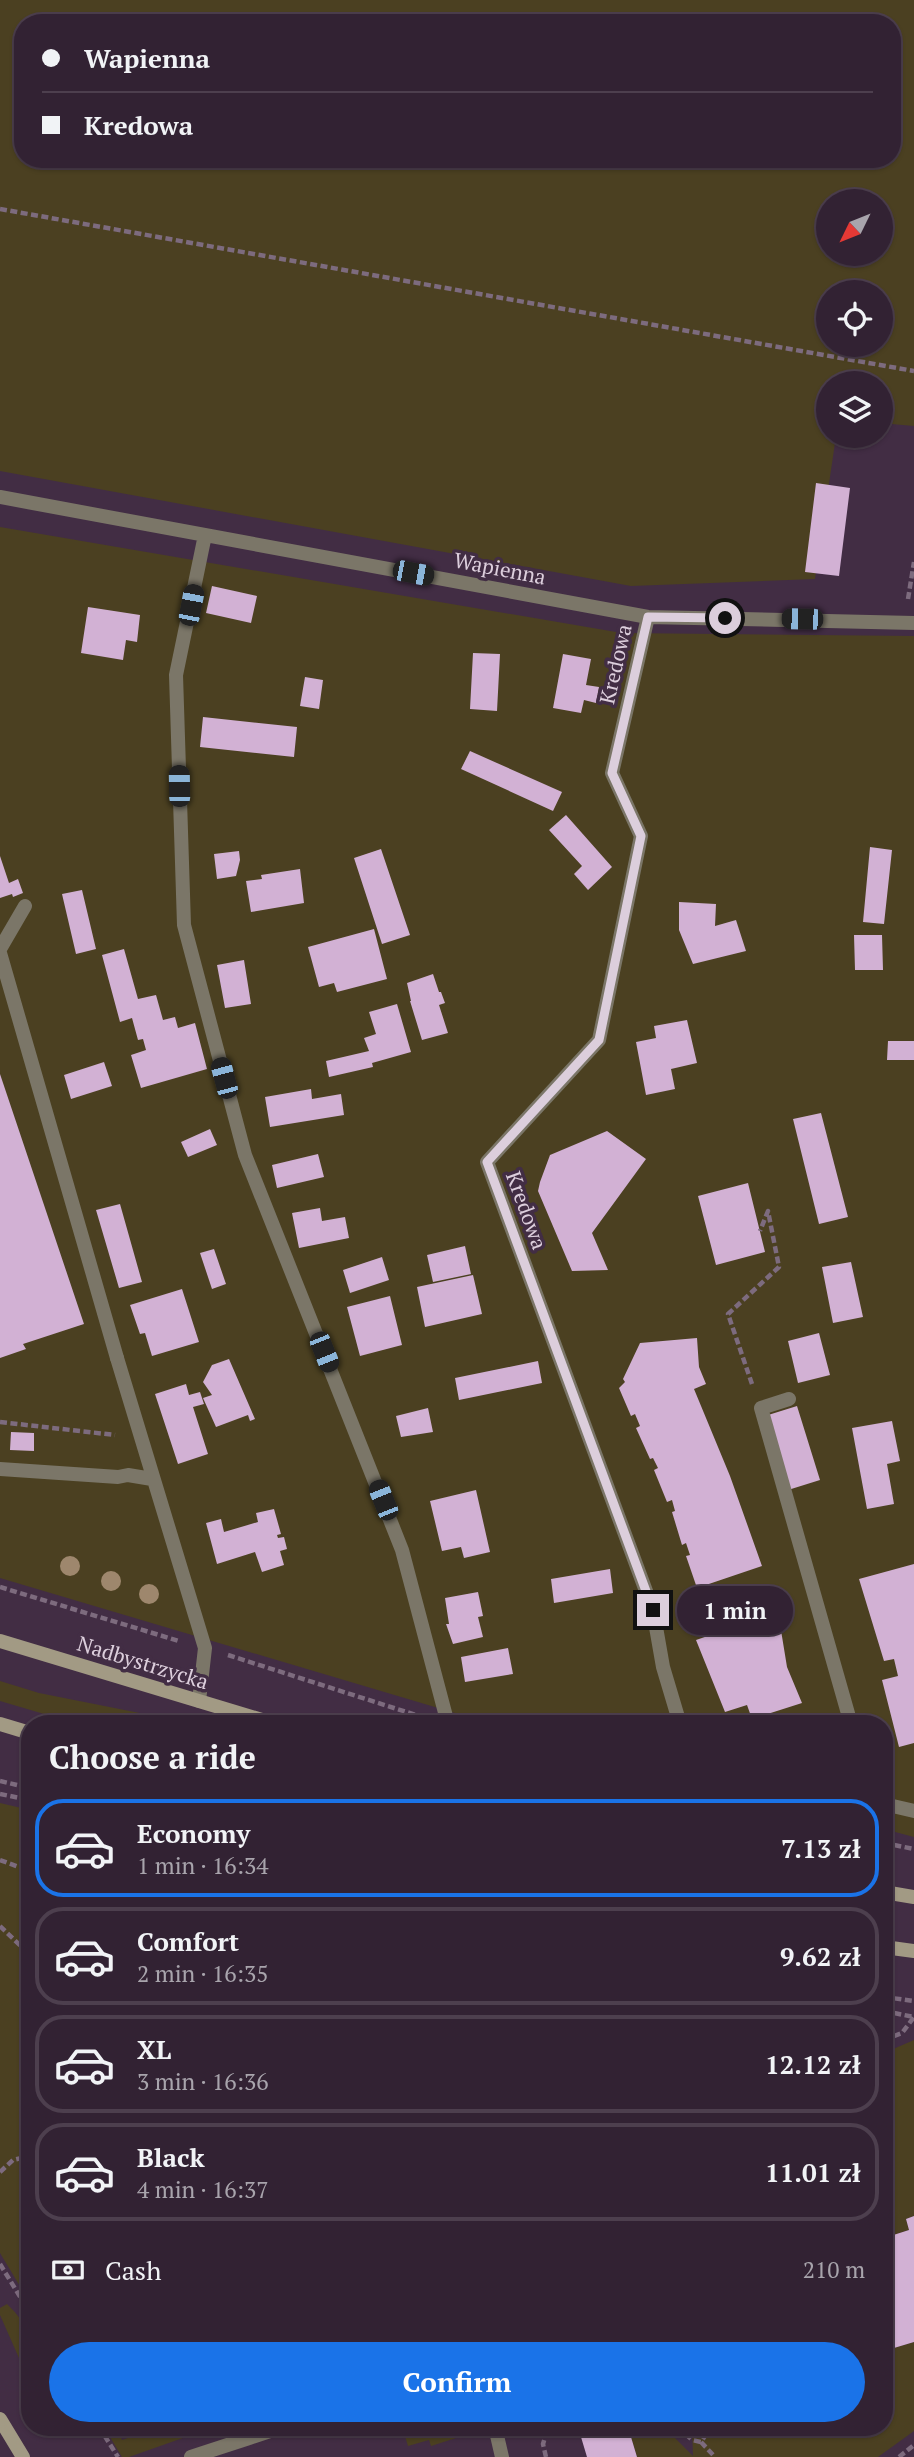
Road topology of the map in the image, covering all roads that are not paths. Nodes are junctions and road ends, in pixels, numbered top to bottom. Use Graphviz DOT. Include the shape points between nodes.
graph roads {
  1 [pos="0,497"];
  2 [pos="205,535"];
  3 [pos="648,617"];
  4 [pos="909,622"];
  5 [pos="25,906"];
  6 [pos="0,951"];
  7 [pos="789,1399"];
  8 [pos="0,1469"];
  9 [pos="152,1479"];
  10 [pos="0,1641"];
  11 [pos="198,1701"];
  12 [pos="245,1715"];
  13 [pos="445,1715"];
  14 [pos="677,1715"];
  15 [pos="848,1715"];
  16 [pos="0,1724"];
  17 [pos="21,1730"];
  18 [pos="893,1806"];
  19 [pos="914,1811"];
  20 [pos="893,1894"];
  21 [pos="914,1897"];
  22 [pos="893,1948"];
  23 [pos="914,1951"];
  24 [pos="0,2420"];
  25 [pos="241,2436"];
  26 [pos="497,2436"];
  27 [pos="23,2457"];
  28 [pos="191,2457"];
  29 [pos="502,2457"];
  1 -- 2 [label="street, Wapienna"];
  2 -- 3 [label="street, Wapienna"];
  2 -- 13 [label="street" via="176,675 184,925 245,1155 402,1550"];
  3 -- 4 [label="street, Wapienna"];
  3 -- 14 [label="street, Kredowa" via="612,773 641,836 599,1040 487,1162 653,1610"];
  5 -- 6 [label="street"];
  6 -- 9 [label="street"];
  7 -- 15 [label="street" via="761,1408"];
  8 -- 9 [label="street"];
  9 -- 11 [label="street" via="205,1648"];
  10 -- 11 [label="street, Nadbystrzycka"];
  11 -- 12 [label="street, Nadbystrzycka"];
  16 -- 17 [label="street"];
  18 -- 19 [label="street"];
  20 -- 21 [label="street"];
  22 -- 23 [label="street"];
  24 -- 27 [label="street"];
  25 -- 28 [label="street"];
  26 -- 29 [label="street"];
}
